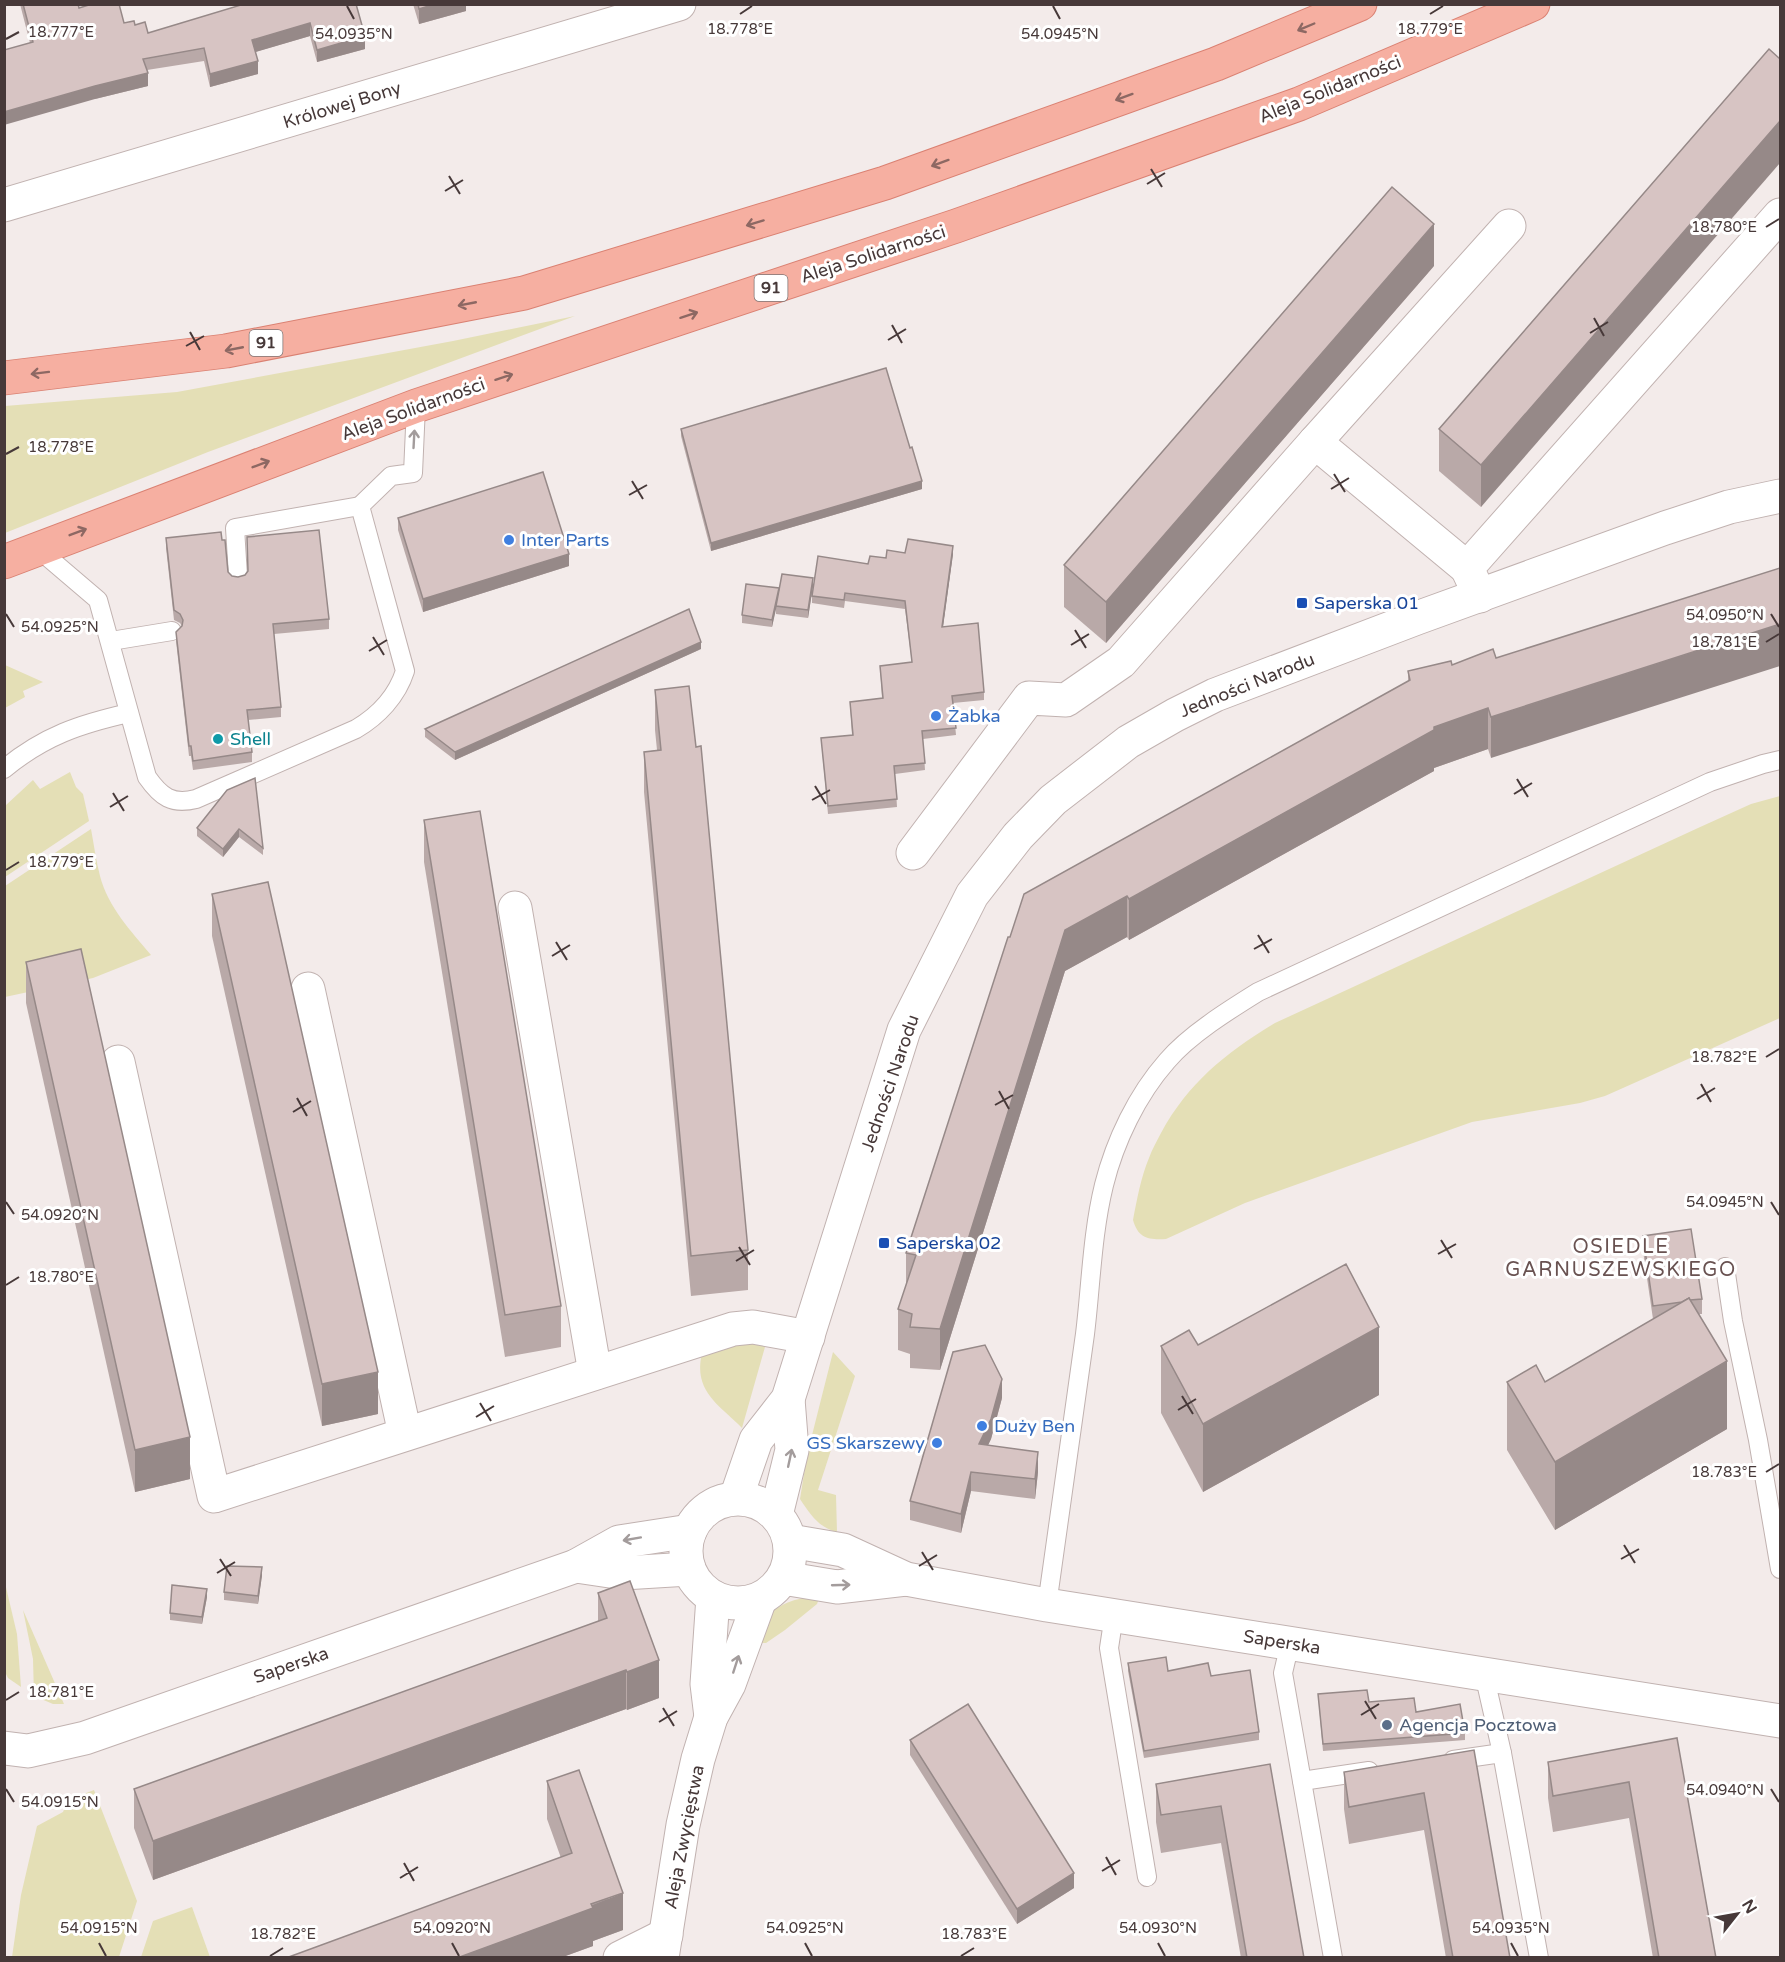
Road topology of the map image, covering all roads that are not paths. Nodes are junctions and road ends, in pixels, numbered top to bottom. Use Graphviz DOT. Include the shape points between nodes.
graph roads {
  1 [pos="679,4"];
  2 [pos="1360,4"];
  3 [pos="1533,4"];
  4 [pos="4,205"];
  5 [pos="1780,215"];
  6 [pos="1509,226"];
  7 [pos="4,378"];
  8 [pos="416,406"];
  9 [pos="1315,442"];
  10 [pos="1780,496"];
  11 [pos="360,506"];
  12 [pos="37,548"];
  13 [pos="4,562"];
  14 [pos="238,576"];
  15 [pos="1473,582"];
  16 [pos="172,631"];
  17 [pos="111,641"];
  18 [pos="129,713"];
  19 [pos="1780,760"];
  20 [pos="4,769"];
  21 [pos="913,853"];
  22 [pos="515,908"];
  23 [pos="308,990"];
  24 [pos="118,1062"];
  25 [pos="1725,1267"];
  26 [pos="808,1337"];
  27 [pos="595,1373"];
  28 [pos="788,1399"];
  29 [pos="405,1434"];
  30 [pos="736,1498"];
  31 [pos="783,1528"];
  32 [pos="690,1531"];
  33 [pos="576,1566"];
  34 [pos="689,1569"];
  35 [pos="1780,1569"];
  36 [pos="906,1579"];
  37 [pos="772,1588"];
  38 [pos="713,1598"];
  39 [pos="1047,1605"];
  40 [pos="1114,1615"];
  41 [pos="1290,1643"];
  42 [pos="1484,1674"];
  43 [pos="711,1717"];
  44 [pos="1780,1721"];
  45 [pos="4,1748"];
  46 [pos="1502,1753"];
  47 [pos="1441,1761"];
  48 [pos="1383,1769"];
  49 [pos="1302,1781"];
  50 [pos="1147,1877"];
  51 [pos="664,1946"];
  52 [pos="620,1958"];
  53 [pos="1334,1958"];
  54 [pos="1539,1958"];
  1 -- 4 [label="street, Królowej Bony"];
  2 -- 7 [label="main road, 91, one-way" via="1216,64 885,183 524,293 226,351"];
  8 -- 3 [label="main road, Aleja Solidarności / 91, one-way" via="956,226 1299,104"];
  5 -- 15 [label="street"];
  6 -- 9 [label="street"];
  11 -- 8 [label="lane, one-way" via="391,476 412,473"];
  12 -- 8 [label="main road, Aleja Solidarności / 91, one-way"];
  9 -- 15 [label="street"];
  9 -- 21 [label="street" via="1121,662 1066,700 1029,698"];
  10 -- 15 [label="street, Jedności Narodu" via="1729,507"];
  11 -- 14 [label="lane" via="235,528"];
  11 -- 18 [label="lane" via="405,671 401,683 372,720 207,795 183,802 164,795 147,777"];
  12 -- 13 [label="main road, Aleja Solidarności / 91"];
  12 -- 17 [label="lane" via="98,600"];
  15 -- 26 [label="street, Jedności Narodu" via="1175,715 1099,763 1053,800 1018,836 972,895 904,1030"];
  16 -- 17 [label="lane"];
  17 -- 18 [label="lane"];
  18 -- 20 [label="lane" via="69,729 34,747"];
  19 -- 39 [label="lane" via="1710,782 1258,992 1227,1011 1168,1060 1142,1095 1118,1142 1104,1186"];
  22 -- 27 [label="street"];
  23 -- 29 [label="street"];
  24 -- 29 [label="street" via="214,1496"];
  25 -- 35 [label="lane"];
  26 -- 27 [label="street" via="753,1328 733,1329"];
  26 -- 28 [label="street, Jedności Narodu"];
  27 -- 29 [label="street"];
  28 -- 30 [label="street, Jedności Narodu" via="756,1440"];
  31 -- 28 [label="street, Jedności Narodu, one-way" via="792,1450"];
  30 -- 31 [label="street" via="764,1505"];
  30 -- 32 [label="street" via="706,1509"];
  31 -- 36 [label="street, Saperska"];
  31 -- 37 [label="street" via="788,1568"];
  32 -- 33 [label="street, Saperska, one-way" via="619,1542"];
  32 -- 34 [label="street" via="684,1545"];
  33 -- 34 [label="street, Saperska" via="623,1573"];
  33 -- 45 [label="street, Saperska" via="85,1738 28,1751"];
  34 -- 38 [label="street" via="699,1586"];
  37 -- 36 [label="street, one-way" via="837,1587"];
  36 -- 39 [label="street, Saperska"];
  37 -- 38 [label="street" via="745,1603"];
  43 -- 37 [label="street, Aleja Zwycięstwa, one-way"];
  38 -- 43 [label="street, Aleja Zwycięstwa" via="707,1684"];
  39 -- 40 [label="street, Saperska"];
  40 -- 41 [label="street, Saperska"];
  40 -- 50 [label="lane" via="1109,1648"];
  41 -- 42 [label="street, Saperska"];
  41 -- 49 [label="lane" via="1283,1673"];
  42 -- 44 [label="street, Saperska"];
  42 -- 46 [label="lane"];
  43 -- 51 [label="street, Aleja Zwycięstwa" via="683,1825"];
  46 -- 47 [label="lane"];
  46 -- 54 [label="lane"];
  48 -- 49 [label="lane"];
  49 -- 53 [label="lane"];
  51 -- 52 [label="street"];
}
